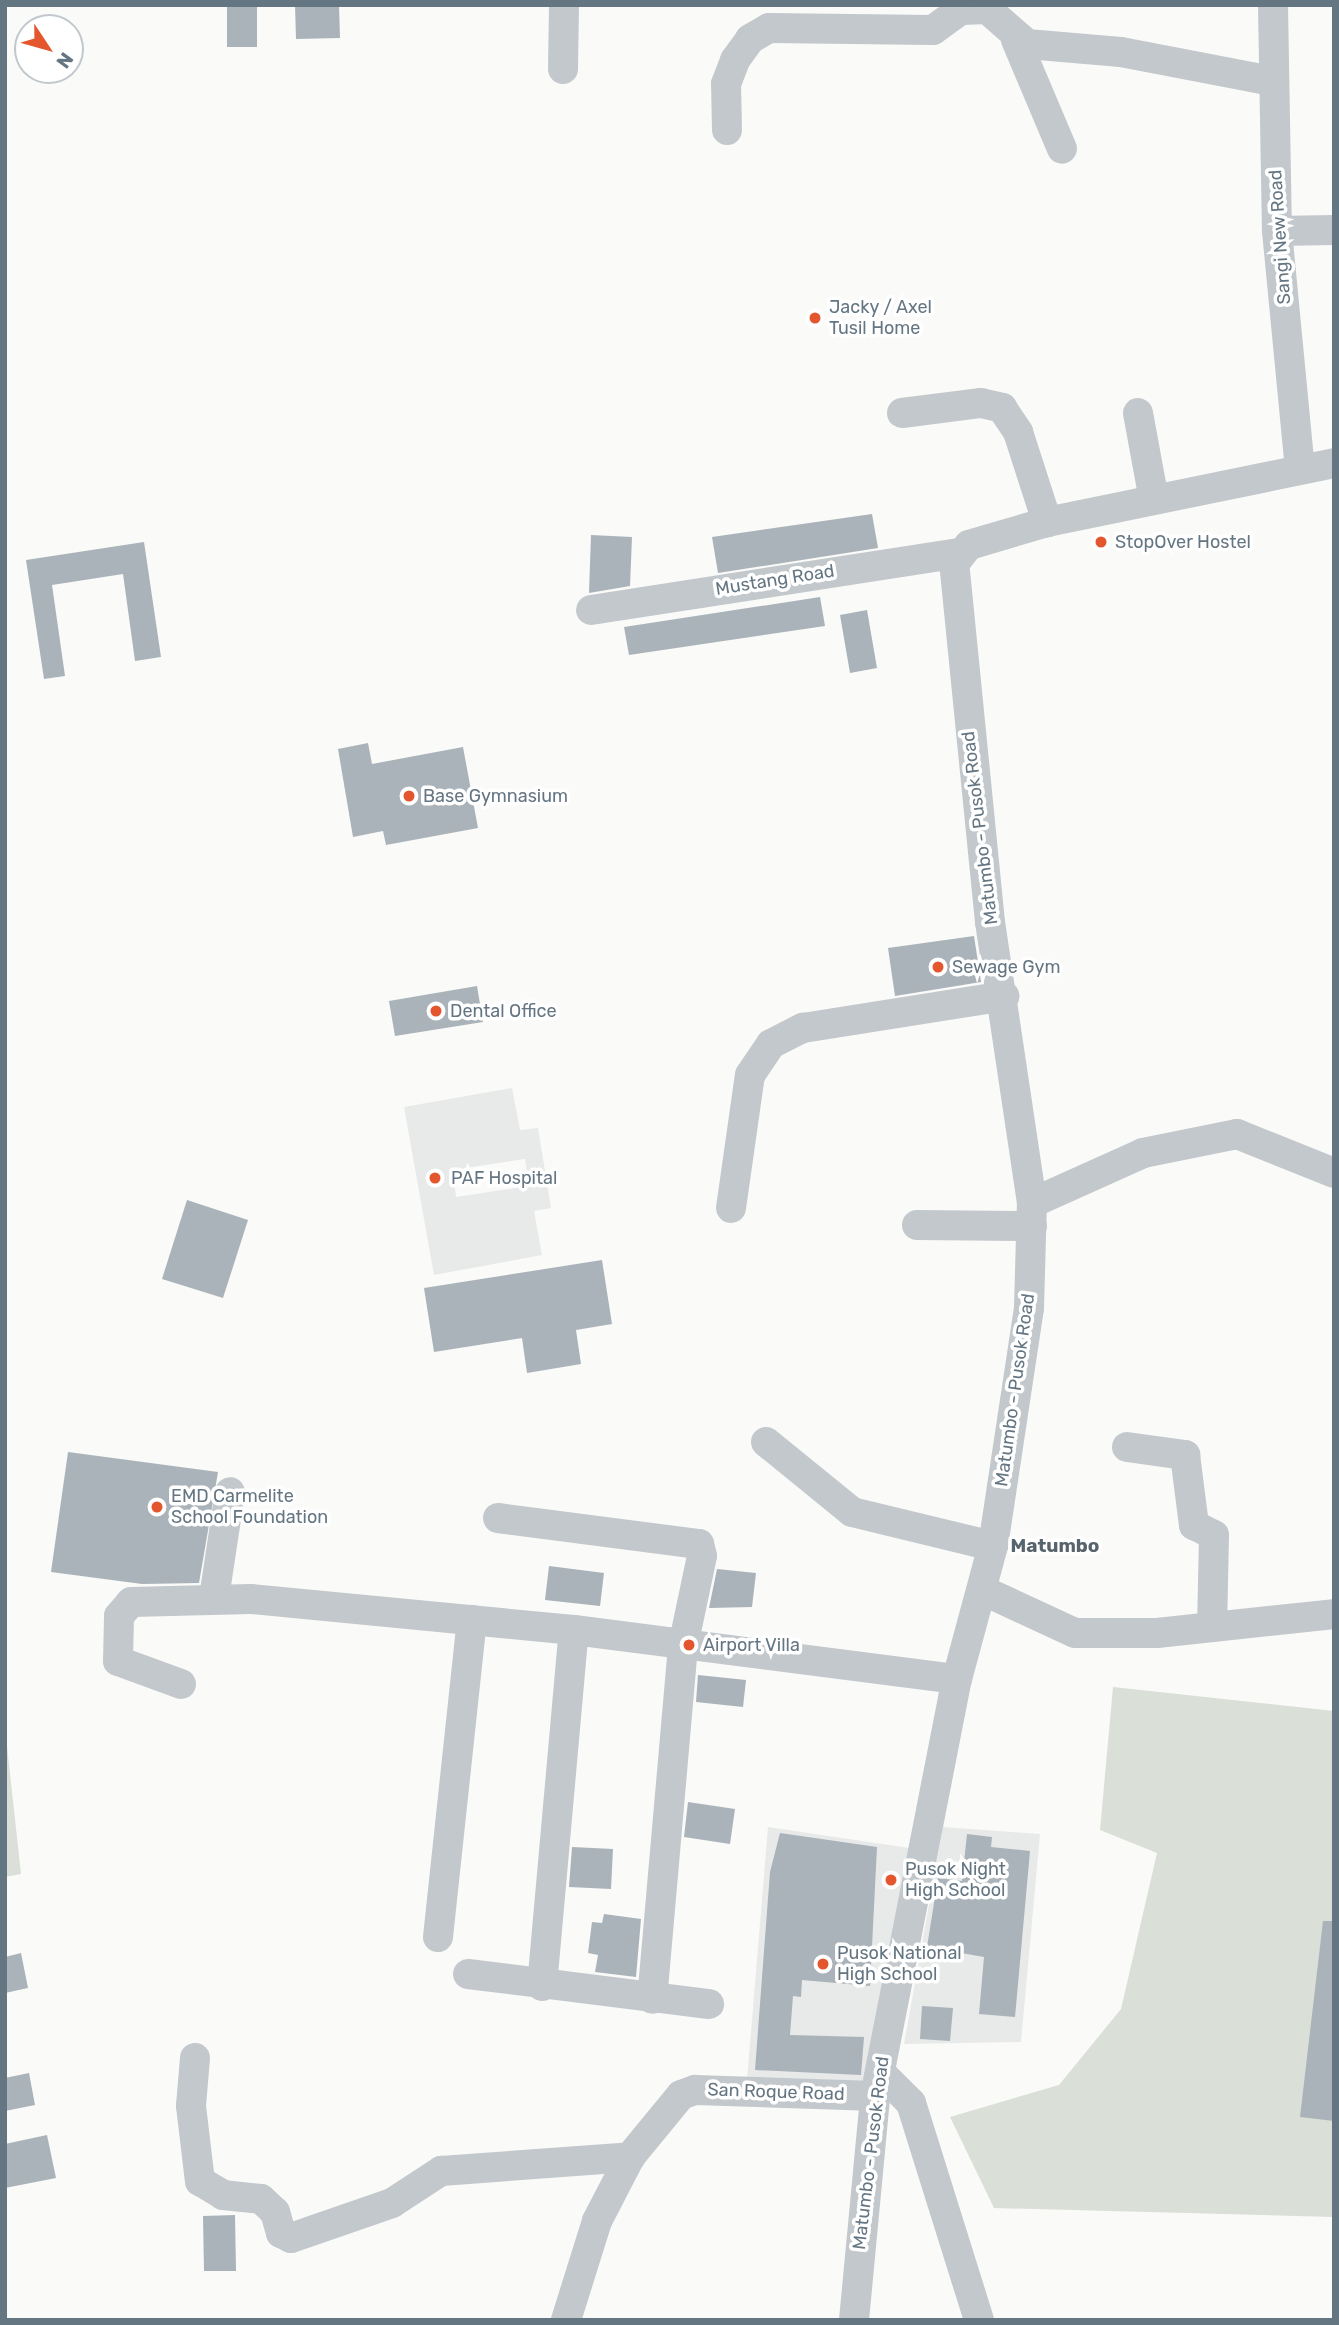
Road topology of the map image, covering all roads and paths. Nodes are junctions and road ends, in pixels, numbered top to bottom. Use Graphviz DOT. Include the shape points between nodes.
graph roads {
  1 [pos="564,5"];
  2 [pos="1273,5"];
  3 [pos="1016,40"];
  4 [pos="563,69"];
  5 [pos="1272,81"];
  6 [pos="727,130"];
  7 [pos="1062,149"];
  8 [pos="1334,230"];
  9 [pos="1277,231"];
  10 [pos="902,413"];
  11 [pos="1138,413"];
  12 [pos="1334,463"];
  13 [pos="1300,469"];
  14 [pos="1154,500"];
  15 [pos="1047,522"];
  16 [pos="959,553"];
  17 [pos="591,610"];
  18 [pos="1004,996"];
  19 [pos="1334,1173"];
  20 [pos="731,1208"];
  21 [pos="1032,1214"];
  22 [pos="917,1225"];
  23 [pos="766,1442"];
  24 [pos="1127,1447"];
  25 [pos="230,1492"];
  26 [pos="498,1518"];
  27 [pos="993,1546"];
  28 [pos="982,1590"];
  29 [pos="214,1598"];
  30 [pos="1334,1614"];
  31 [pos="471,1620"];
  32 [pos="1212,1628"];
  33 [pos="574,1630"];
  34 [pos="683,1646"];
  35 [pos="957,1679"];
  36 [pos="181,1684"];
  37 [pos="438,1937"];
  38 [pos="468,1974"];
  39 [pos="542,1986"];
  40 [pos="652,1999"];
  41 [pos="709,2004"];
  42 [pos="195,2058"];
  43 [pos="878,2084"];
  44 [pos="630,2158"];
  45 [pos="566,2320"];
  46 [pos="854,2320"];
  47 [pos="979,2320"];
  1 -- 4 [label="street"];
  2 -- 5 [label="street, Sangi New Road"];
  3 -- 5 [label="street" via="1121,52"];
  3 -- 6 [label="street" via="979,9 951,13 933,30 769,28 750,38 734,60 726,84"];
  3 -- 7 [label="street"];
  5 -- 9 [label="street, Sangi New Road"];
  8 -- 9 [label="street"];
  9 -- 13 [label="street, Sangi New Road"];
  10 -- 15 [label="street" via="981,403 1002,408 1018,432"];
  11 -- 14 [label="street"];
  12 -- 13 [label="street"];
  13 -- 14 [label="street"];
  14 -- 15 [label="street"];
  15 -- 16 [label="street"];
  16 -- 17 [label="street, Mustang Road"];
  16 -- 18 [label="street, Matumbo - Pusok Road" via="954,564 969,747"];
  18 -- 20 [label="street" via="803,1028 771,1044 759,1056 744,1099"];
  18 -- 21 [label="street, Matumbo - Pusok Road"];
  19 -- 21 [label="street" via="1237,1134 1143,1153"];
  21 -- 22 [label="street"];
  21 -- 27 [label="street, Matumbo - Pusok Road" via="1029,1308"];
  23 -- 27 [label="street" via="852,1512"];
  24 -- 32 [label="street" via="1185,1455 1194,1525 1214,1535"];
  25 -- 29 [label="street"];
  26 -- 34 [label="street" via="699,1544 702,1556"];
  27 -- 28 [label="street, Matumbo - Pusok Road"];
  28 -- 32 [label="street" via="1075,1633"];
  28 -- 35 [label="street, Matumbo - Pusok Road"];
  29 -- 31 [label="street"];
  29 -- 36 [label="street" via="146,1598 131,1602 119,1616 117,1651 124,1668"];
  30 -- 32 [label="street"];
  31 -- 33 [label="street"];
  31 -- 37 [label="street"];
  33 -- 34 [label="street"];
  33 -- 39 [label="street"];
  34 -- 35 [label="street"];
  34 -- 40 [label="street"];
  35 -- 43 [label="street, Matumbo - Pusok Road"];
  38 -- 39 [label="street"];
  39 -- 40 [label="street"];
  40 -- 41 [label="street"];
  42 -- 44 [label="street" via="191,2106 200,2181 223,2194 261,2199 275,2212 281,2233 292,2238 392,2203 442,2171"];
  43 -- 44 [label="street, San Roque Road" via="695,2090 668,2106"];
  43 -- 46 [label="street, Matumbo - Pusok Road"];
  43 -- 47 [label="street" via="911,2103"];
  44 -- 45 [label="street, San Roque Road" via="597,2221"];
}
